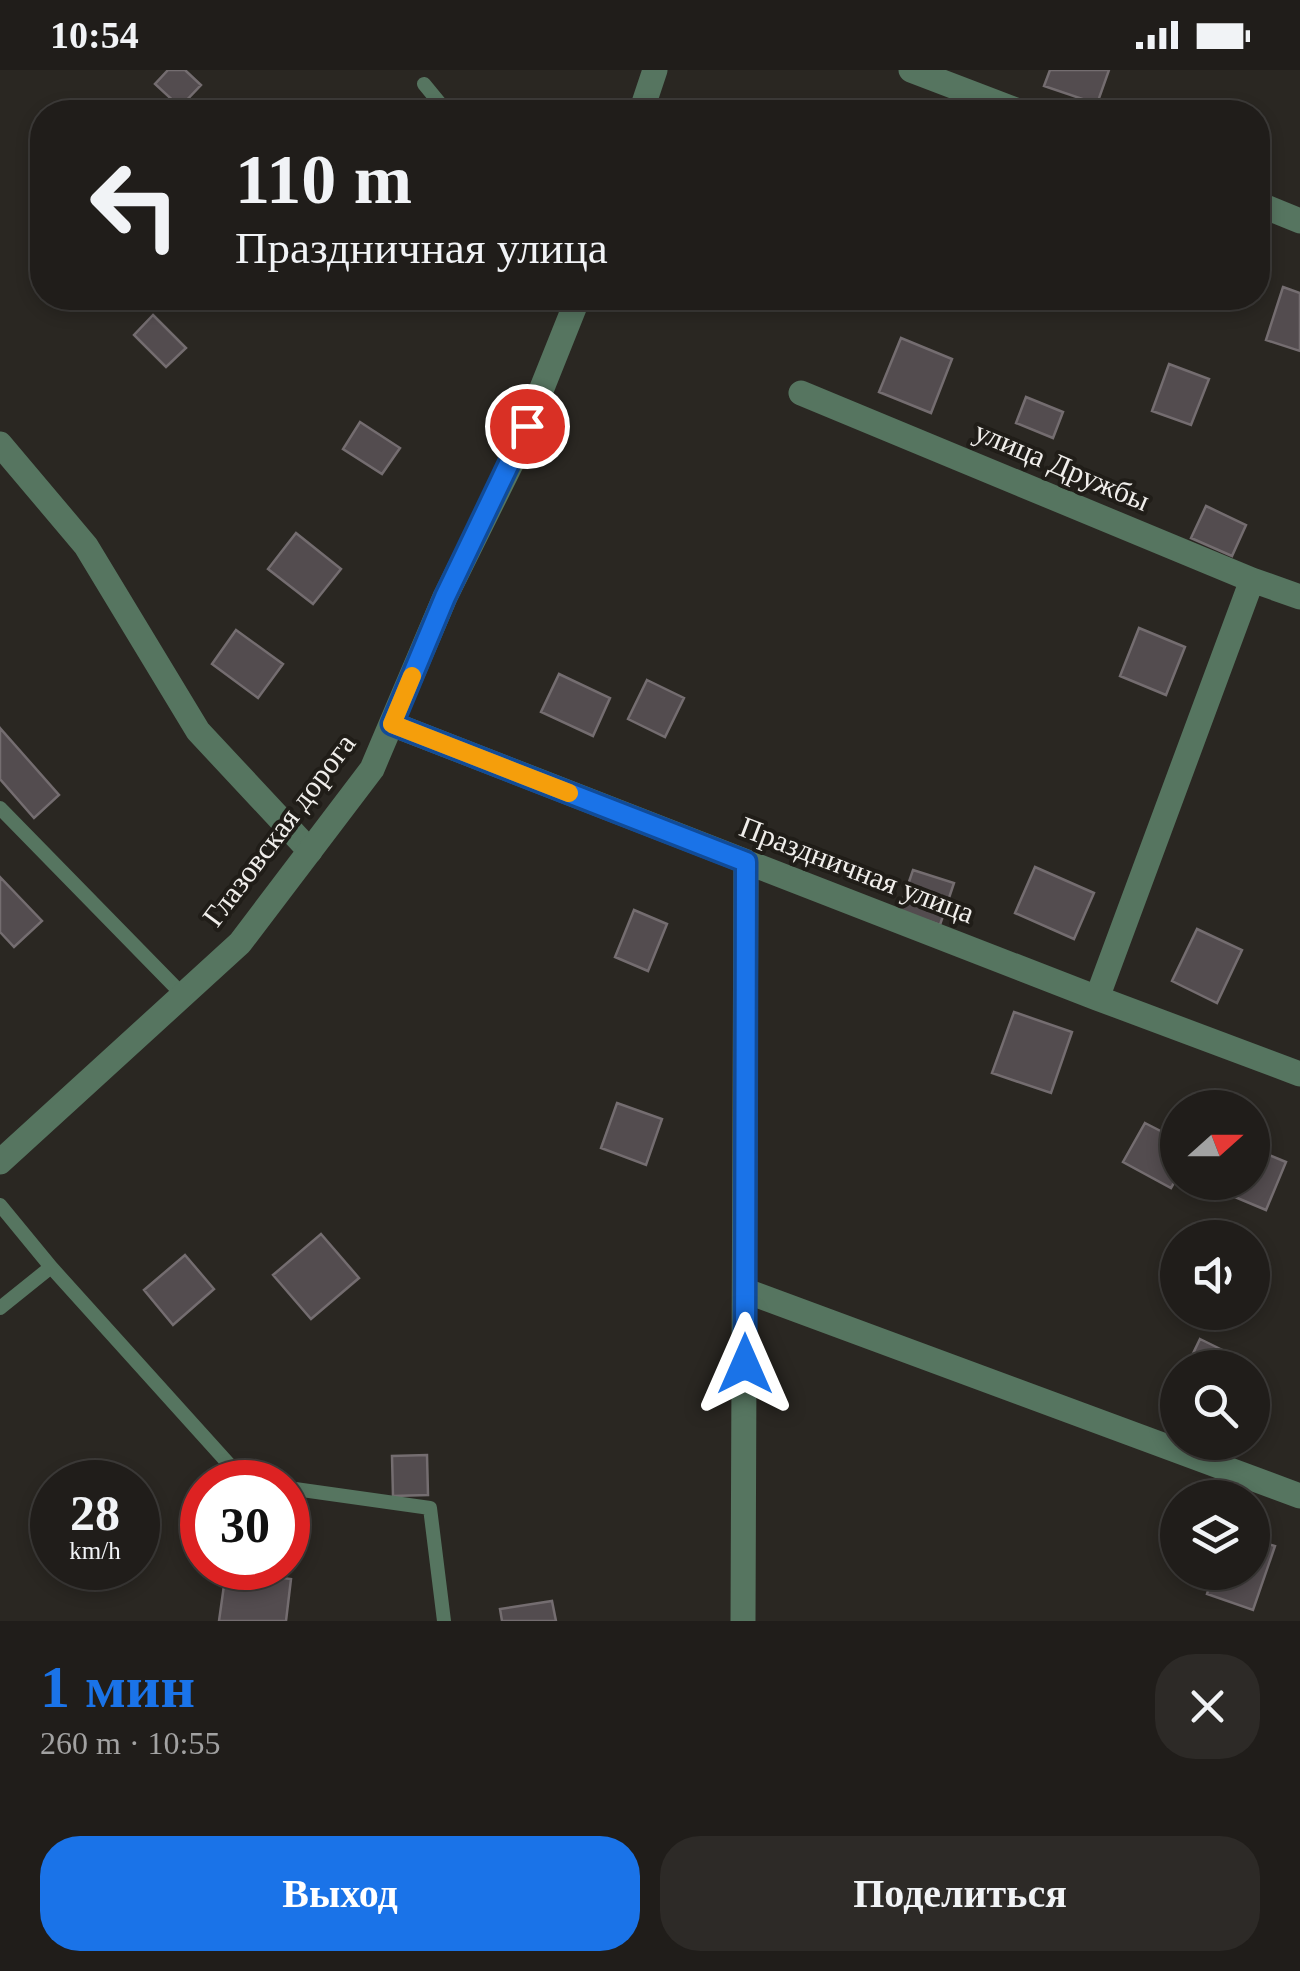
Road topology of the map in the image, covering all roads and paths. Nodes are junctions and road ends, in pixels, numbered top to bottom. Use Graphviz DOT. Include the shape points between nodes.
graph roads {
  1 [pos="655,70"];
  2 [pos="911,70"];
  3 [pos="424,84"];
  4 [pos="437,100"];
  5 [pos="645,100"];
  6 [pos="990,100"];
  7 [pos="1270,209"];
  8 [pos="1300,221"];
  9 [pos="573,310"];
  10 [pos="800,393"];
  11 [pos="0,444"];
  12 [pos="1252,580"];
  13 [pos="1300,597"];
  14 [pos="392,724"];
  15 [pos="0,808"];
  16 [pos="310,851"];
  17 [pos="746,862"];
  18 [pos="183,995"];
  19 [pos="1098,998"];
  20 [pos="1300,1074"];
  21 [pos="0,1162"];
  22 [pos="0,1205"];
  23 [pos="50,1267"];
  24 [pos="746,1290"];
  25 [pos="0,1308"];
  26 [pos="225,1460"];
  27 [pos="310,1491"];
  28 [pos="1300,1496"];
  29 [pos="444,1621"];
  30 [pos="744,1621"];
  1 -- 5 [label="street"];
  2 -- 6 [label="street"];
  3 -- 4 [label="lane"];
  7 -- 8 [label="street"];
  9 -- 14 [label="street, Глазовская дорога" via="514,458"];
  10 -- 12 [label="street, улица Дружбы"];
  11 -- 16 [label="street" via="86,546 198,731"];
  12 -- 13 [label="street, улица Дружбы"];
  12 -- 19 [label="street"];
  14 -- 16 [label="street, Глазовская дорога" via="372,768"];
  14 -- 17 [label="street, Праздничная улица"];
  15 -- 18 [label="lane"];
  16 -- 18 [label="street, Глазовская дорога" via="240,943"];
  17 -- 19 [label="street, Праздничная улица"];
  17 -- 24 [label="street"];
  18 -- 21 [label="street, Глазовская дорога"];
  19 -- 20 [label="street, Праздничная улица"];
  22 -- 23 [label="lane"];
  23 -- 25 [label="lane"];
  23 -- 26 [label="lane"];
  24 -- 28 [label="street"];
  24 -- 30 [label="street"];
  27 -- 29 [label="lane" via="430,1508"];
}
